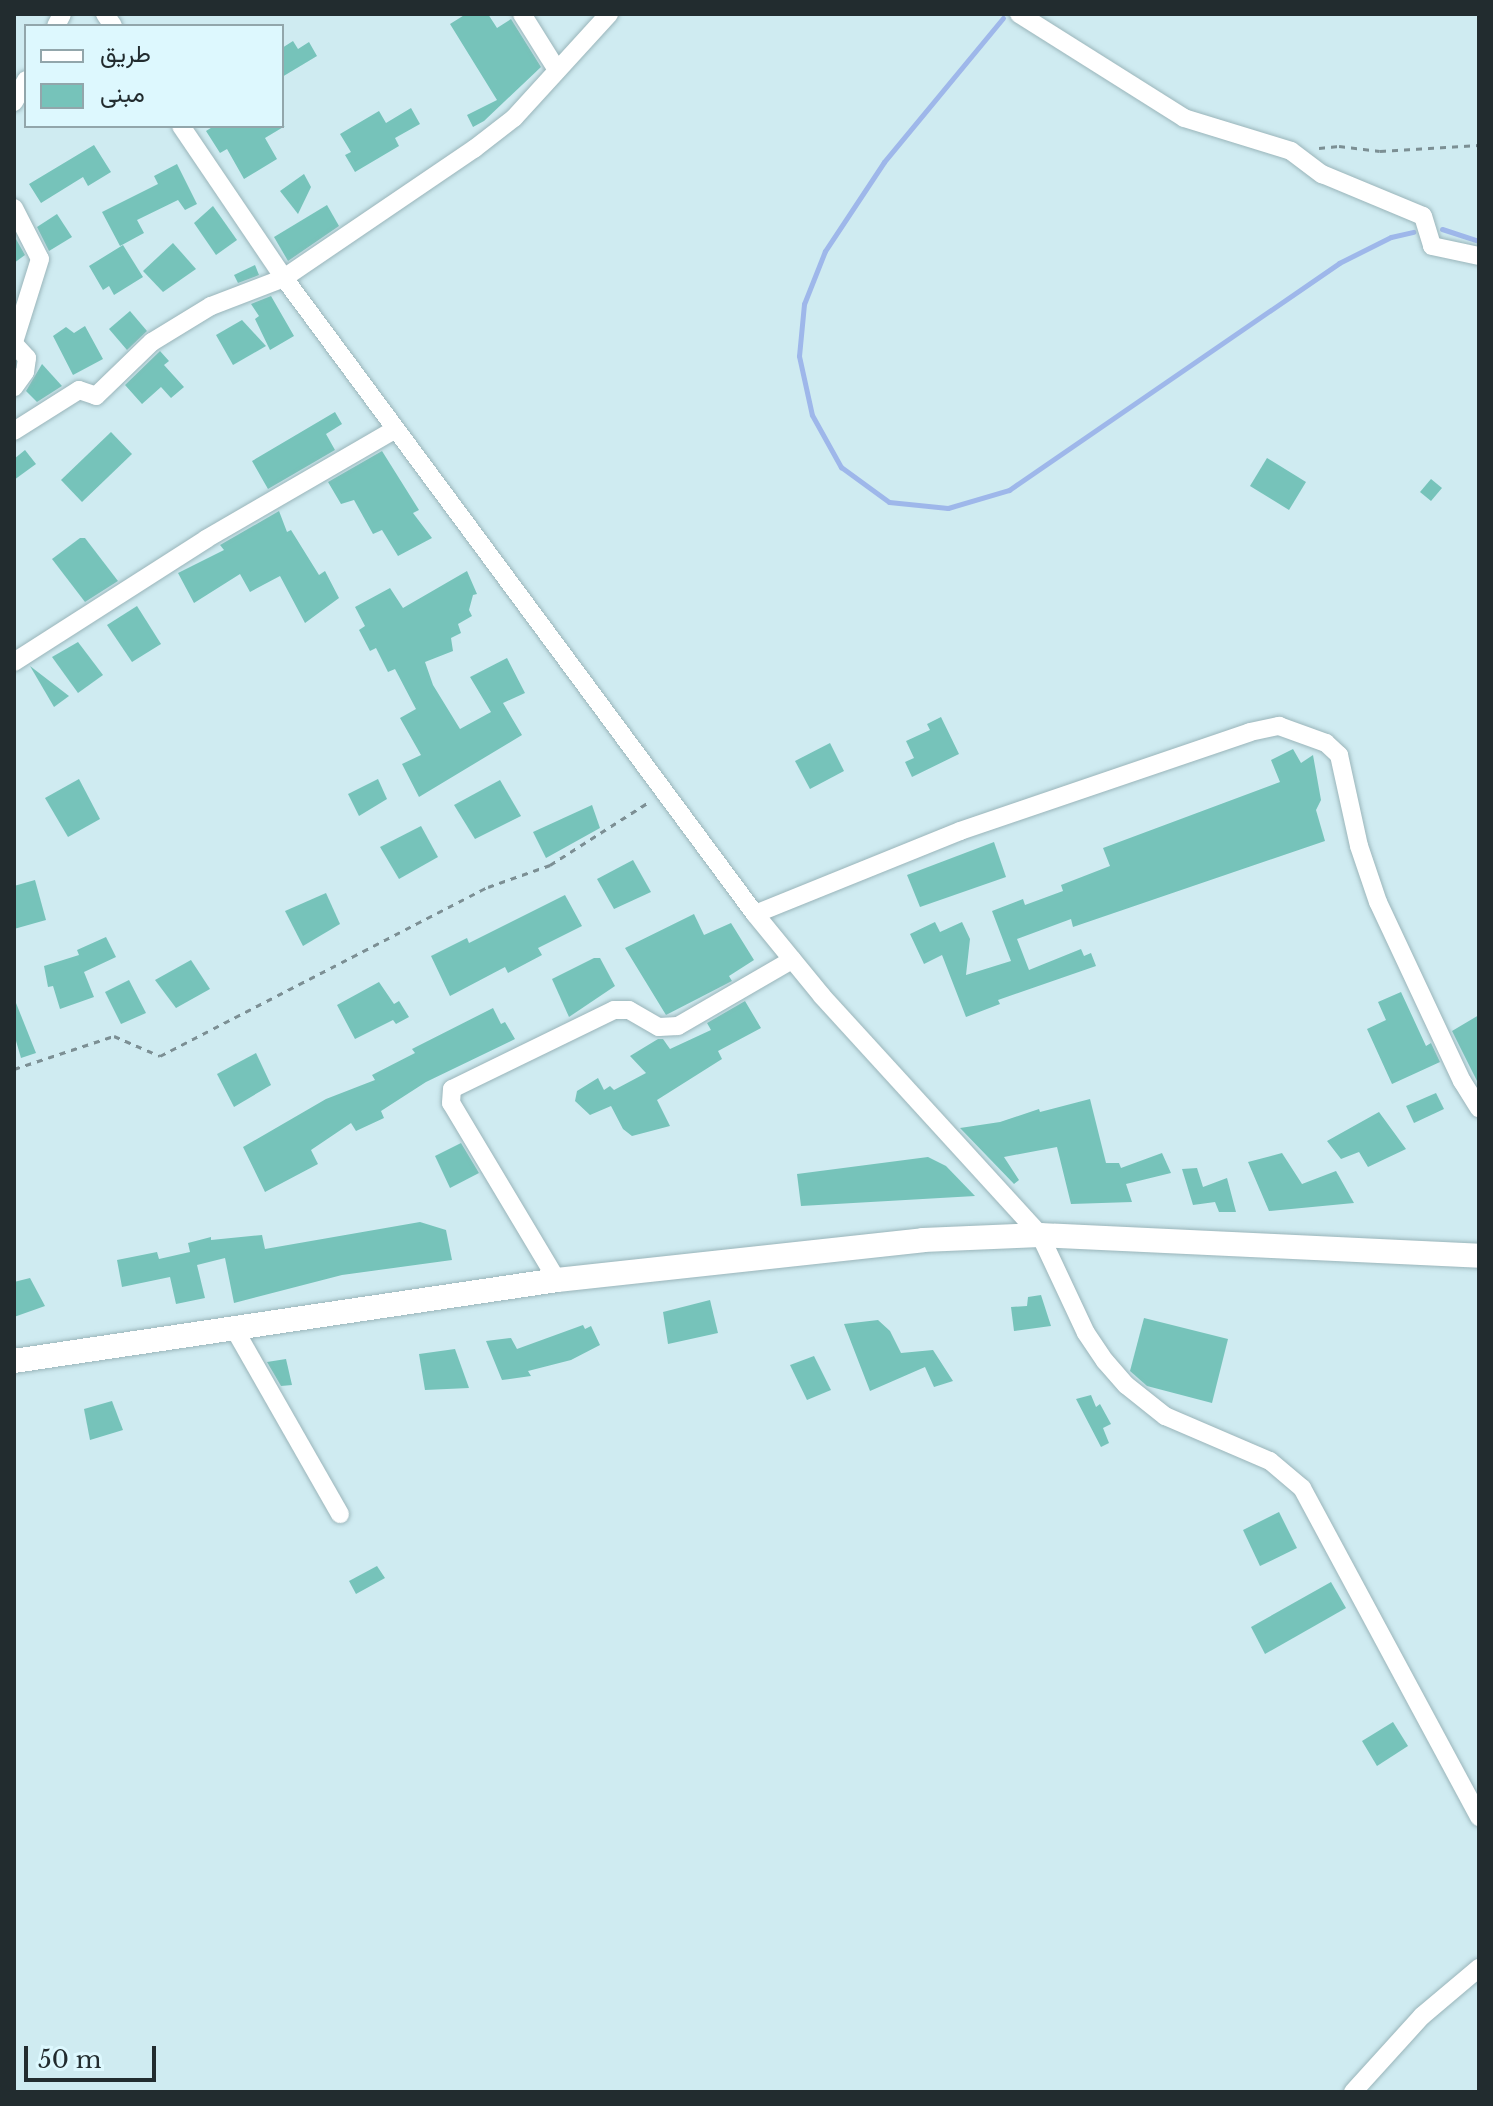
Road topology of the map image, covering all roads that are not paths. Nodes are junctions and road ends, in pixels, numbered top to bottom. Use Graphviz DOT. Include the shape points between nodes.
graph roads {
  1 [pos="522,14"];
  2 [pos="609,14"];
  3 [pos="1019,14"];
  4 [pos="557,70"];
  5 [pos="24,84"];
  6 [pos="14,102"];
  7 [pos="182,128"];
  8 [pos="14,208"];
  9 [pos="1479,256"];
  10 [pos="284,278"];
  11 [pos="14,343"];
  12 [pos="14,387"];
  13 [pos="394,430"];
  14 [pos="14,431"];
  15 [pos="14,662"];
  16 [pos="755,914"];
  17 [pos="792,960"];
  18 [pos="1479,1108"];
  19 [pos="1040,1235"];
  20 [pos="1479,1256"];
  21 [pos="557,1280"];
  22 [pos="235,1330"];
  23 [pos="14,1361"];
  24 [pos="340,1514"];
  25 [pos="1479,1817"];
  26 [pos="1479,1968"];
  27 [pos="1353,2092"];
  1 -- 4 [label="street"];
  2 -- 4 [label="street"];
  3 -- 9 [label="street" via="1184,118 1291,151 1322,174 1423,216 1432,246"];
  4 -- 10 [label="street" via="514,118 474,149"];
  5 -- 6 [label="street"];
  7 -- 10 [label="street"];
  8 -- 11 [label="street" via="40,259"];
  10 -- 13 [label="street"];
  10 -- 14 [label="street" via="211,306 152,342 96,396 79,390"];
  11 -- 12 [label="street" via="27,358"];
  13 -- 15 [label="street" via="206,539"];
  13 -- 16 [label="street"];
  16 -- 17 [label="street"];
  16 -- 18 [label="street" via="960,831 1279,726 1326,743 1339,755 1359,846 1378,902"];
  17 -- 19 [label="street"];
  17 -- 21 [label="street" via="678,1026 659,1027 629,1010 614,1010 452,1089 451,1103"];
  19 -- 20 [label="main road"];
  19 -- 21 [label="main road" via="923,1240"];
  19 -- 25 [label="street" via="1086,1333 1126,1385 1165,1416 1270,1461 1302,1488"];
  21 -- 22 [label="main road"];
  22 -- 23 [label="main road"];
  22 -- 24 [label="street"];
  26 -- 27 [label="street" via="1422,2016"];
}
